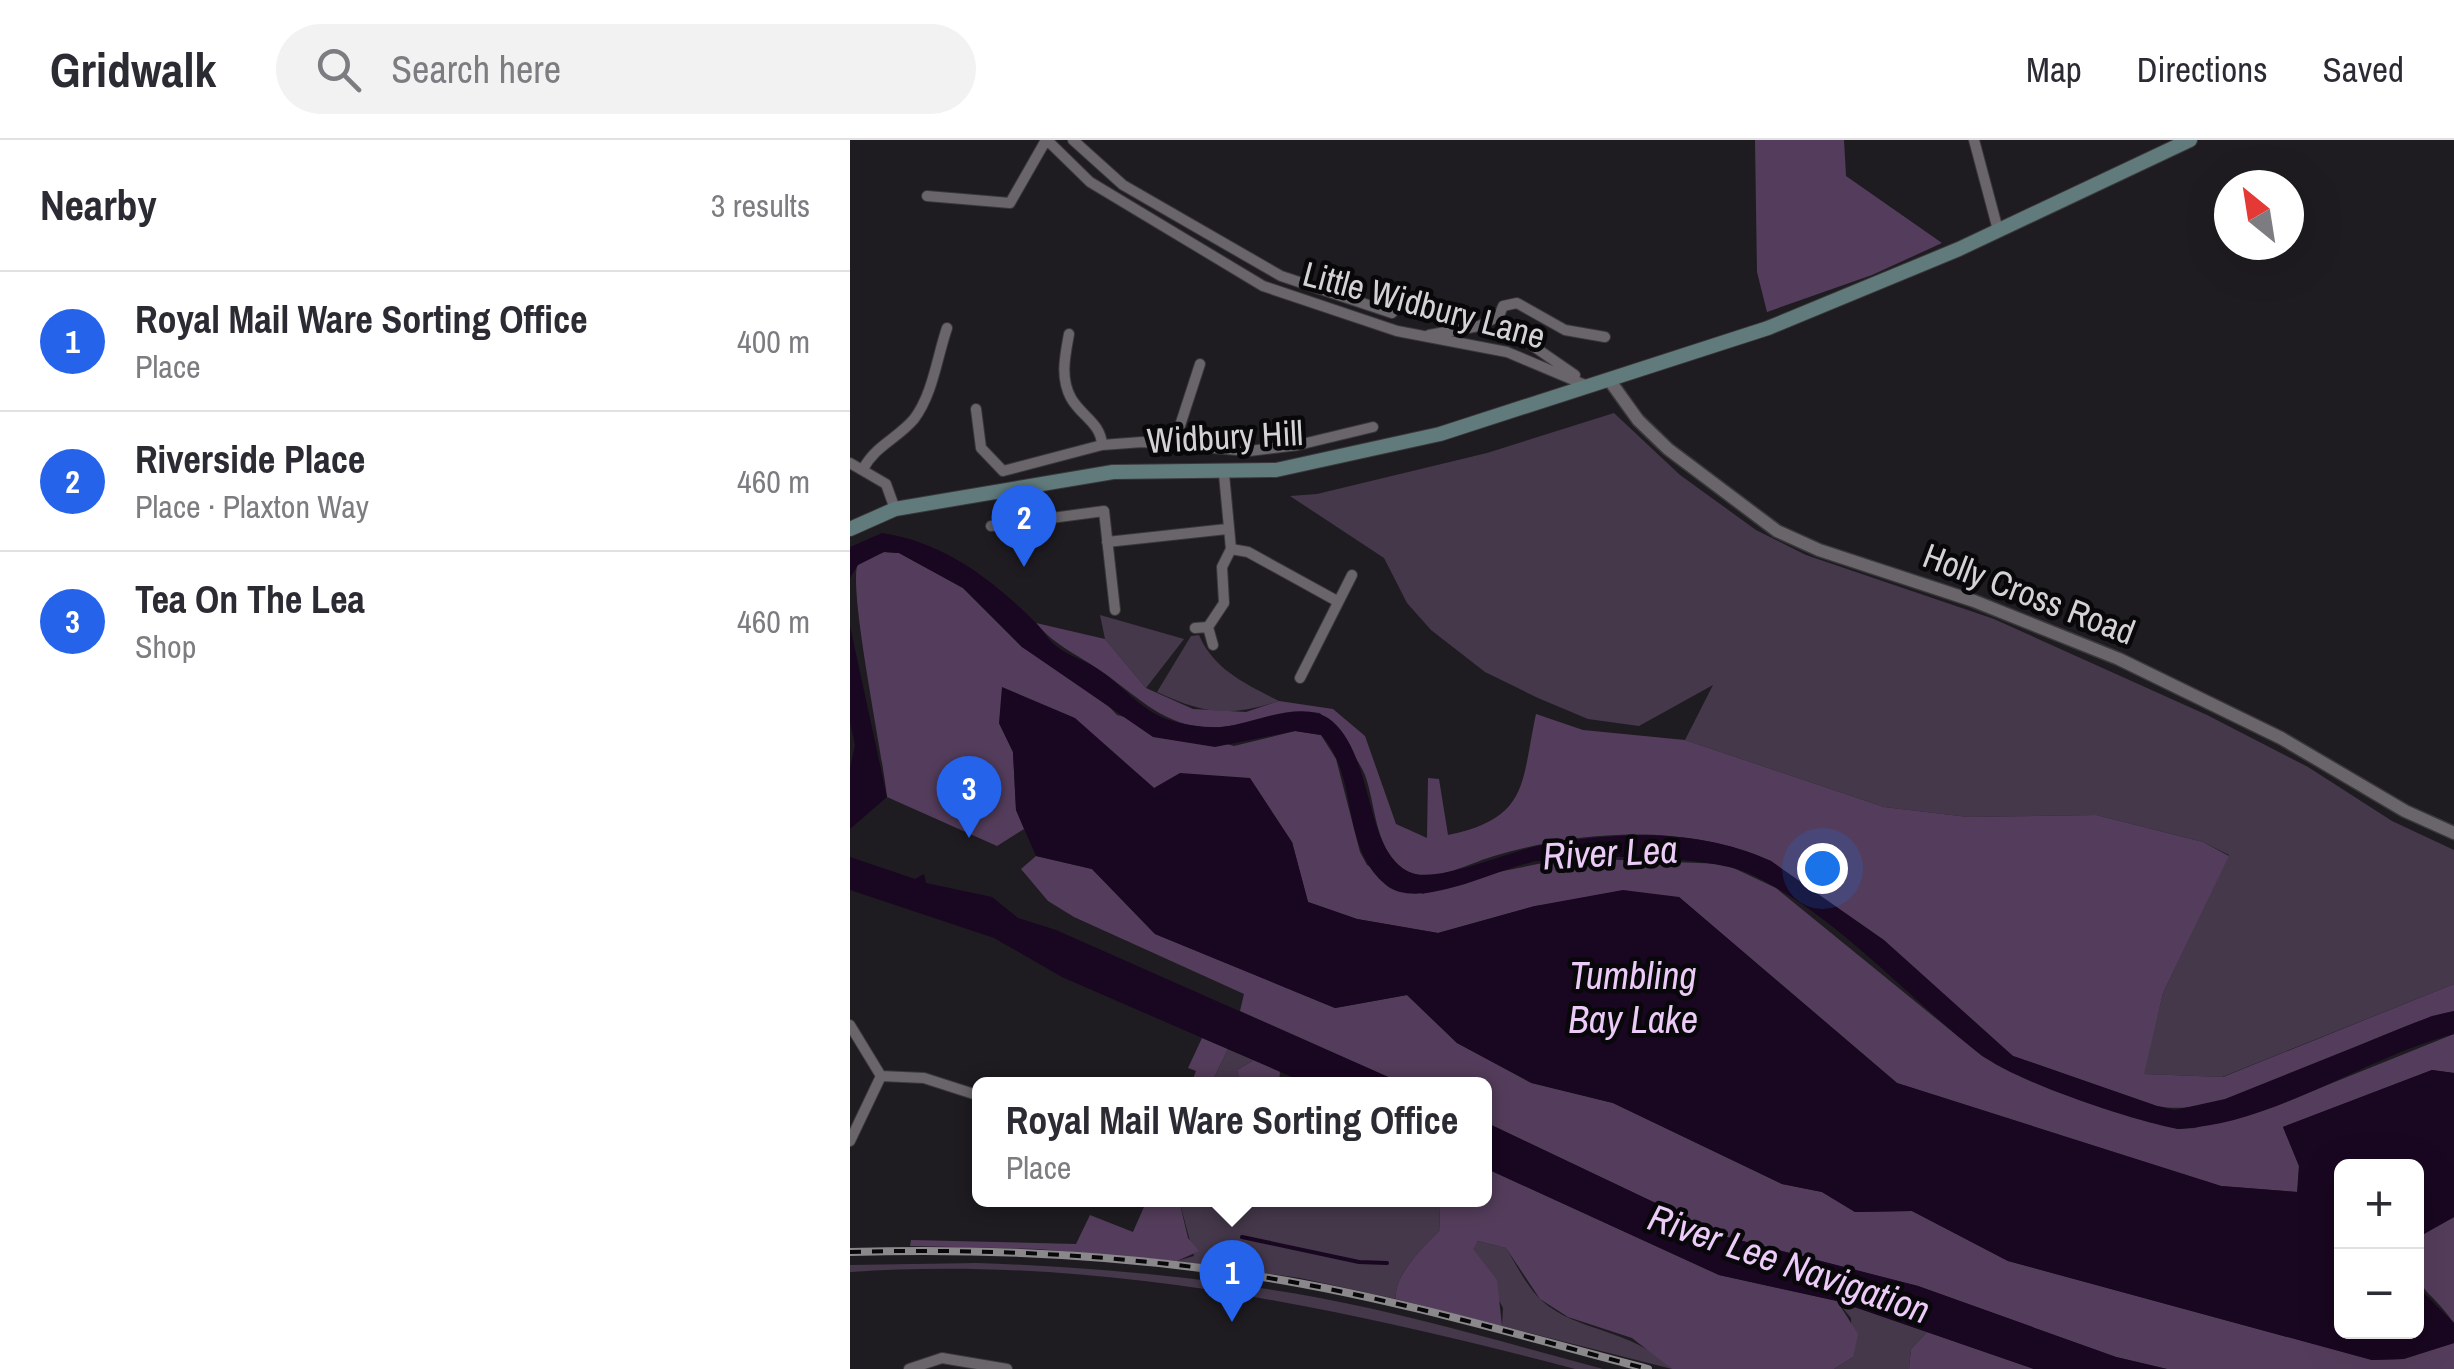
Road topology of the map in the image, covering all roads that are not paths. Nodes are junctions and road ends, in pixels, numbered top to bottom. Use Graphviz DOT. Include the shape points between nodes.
graph roads {
  1 [pos="1047,140"];
  2 [pos="1074,140"];
  3 [pos="1974,140"];
  4 [pos="2190,140"];
  5 [pos="928,196"];
  6 [pos="1998,230"];
  7 [pos="1392,312"];
  8 [pos="1500,316"];
  9 [pos="947,328"];
  10 [pos="1069,334"];
  11 [pos="1423,336"];
  12 [pos="1605,337"];
  13 [pos="1200,364"];
  14 [pos="1610,381"];
  15 [pos="1584,383"];
  16 [pos="976,409"];
  17 [pos="1373,428"];
  18 [pos="1174,444"];
  19 [pos="1102,445"];
  20 [pos="1072,454"];
  21 [pos="850,463"];
  22 [pos="863,469"];
  23 [pos="1224,474"];
  24 [pos="1076,478"];
  25 [pos="895,509"];
  26 [pos="991,526"];
  27 [pos="1228,529"];
  28 [pos="850,530"];
  29 [pos="1108,542"];
  30 [pos="1231,549"];
  31 [pos="1352,575"];
  32 [pos="1337,601"];
  33 [pos="1115,610"];
  34 [pos="1208,627"];
  35 [pos="1195,628"];
  36 [pos="1213,645"];
  37 [pos="1300,678"];
  38 [pos="2454,832"];
  39 [pos="850,1025"];
  40 [pos="881,1076"];
  41 [pos="972,1093"];
  42 [pos="850,1141"];
  43 [pos="909,1369"];
  44 [pos="1007,1369"];
  1 -- 5 [label="street" via="1010,204"];
  1 -- 11 [label="street, Little Widbury Lane" via="1090,182 1263,286"];
  2 -- 7 [label="street" via="1123,185 1281,276"];
  3 -- 6 [label="street"];
  4 -- 6 [label="main road, Widbury Hill"];
  6 -- 14 [label="main road, Widbury Hill" via="1786,321"];
  8 -- 11 [label="street"];
  8 -- 12 [label="street" via="1503,306 1517,302 1565,330"];
  8 -- 15 [label="street" via="1507,328"];
  9 -- 22 [label="street" via="923,405 902,431 878,444"];
  10 -- 19 [label="street" via="1066,386 1099,430"];
  11 -- 15 [label="street, Little Widbury Lane" via="1496,349"];
  13 -- 18 [label="street"];
  14 -- 15 [label="main road, Widbury Hill"];
  14 -- 38 [label="street, Holly Cross Road" via="1668,449 1778,531 2119,659"];
  15 -- 23 [label="main road, Widbury Hill" via="1440,434 1294,467"];
  16 -- 20 [label="street" via="982,448 998,470"];
  17 -- 18 [label="street" via="1298,445 1208,450"];
  18 -- 19 [label="street"];
  19 -- 20 [label="street"];
  20 -- 24 [label="street"];
  21 -- 22 [label="street"];
  22 -- 25 [label="street" via="886,484"];
  23 -- 24 [label="main road, Widbury Hill" via="1112,472"];
  23 -- 27 [label="street"];
  24 -- 25 [label="main road, Widbury Hill"];
  25 -- 28 [label="main road, Widbury Hill"];
  26 -- 29 [label="street" via="1104,511"];
  27 -- 29 [label="street"];
  27 -- 30 [label="street"];
  29 -- 33 [label="street"];
  30 -- 32 [label="street"];
  30 -- 34 [label="street" via="1222,567 1224,602"];
  31 -- 32 [label="street"];
  32 -- 37 [label="street"];
  34 -- 35 [label="street"];
  34 -- 36 [label="street"];
  39 -- 40 [label="street"];
  40 -- 41 [label="street" via="924,1078"];
  40 -- 42 [label="street"];
  43 -- 44 [label="street" via="942,1358"];
}
